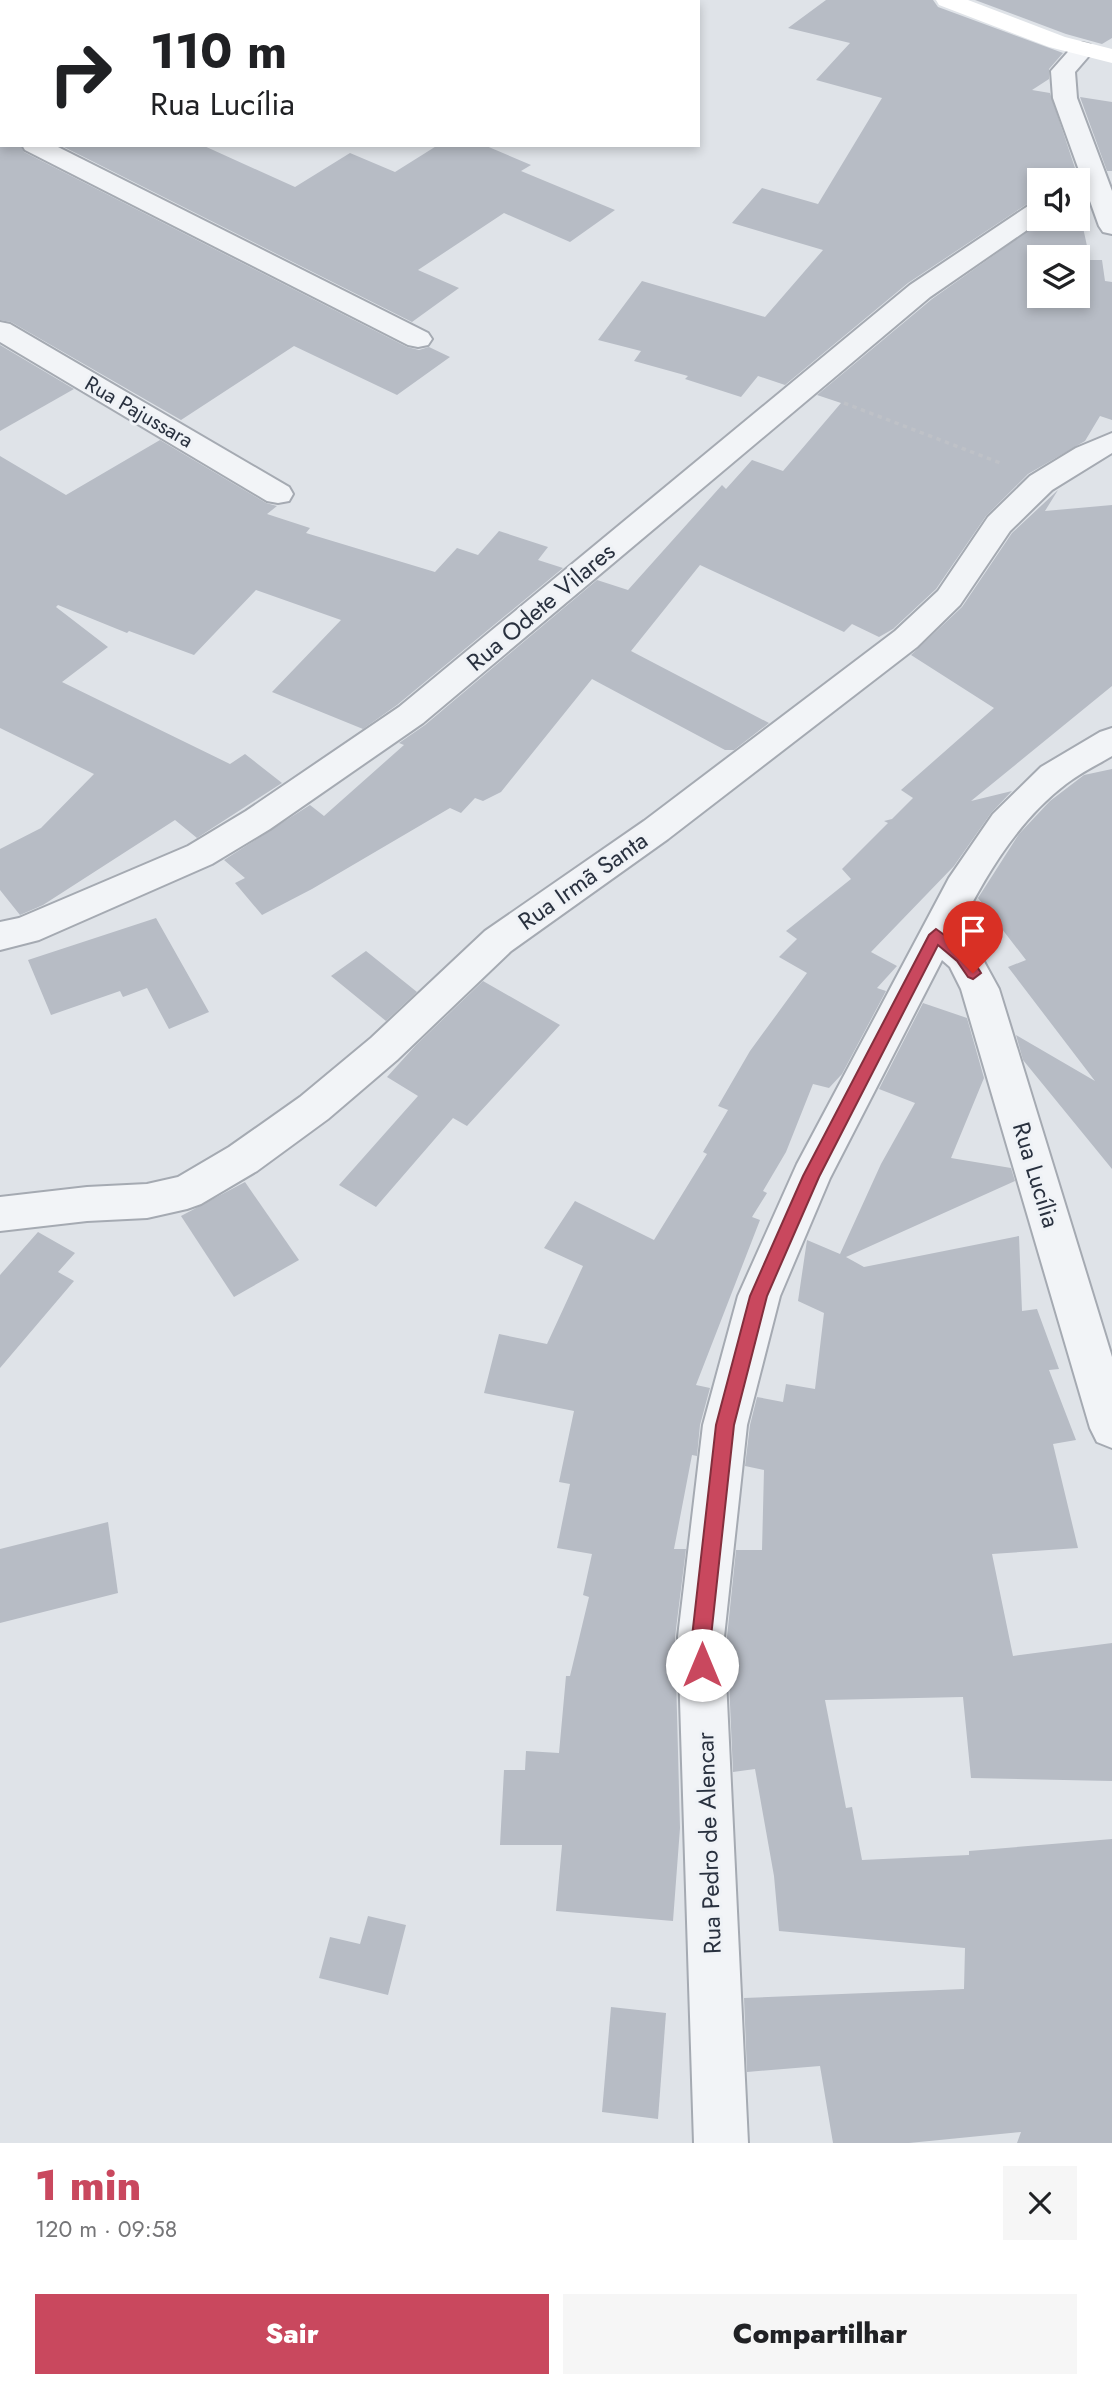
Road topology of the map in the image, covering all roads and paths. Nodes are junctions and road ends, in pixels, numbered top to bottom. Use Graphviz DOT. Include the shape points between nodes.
graph roads {
  1 [pos="947,0"];
  2 [pos="1082,50"];
  3 [pos="1112,55"];
  4 [pos="38,147"];
  5 [pos="1082,168"];
  6 [pos="1090,198"];
  7 [pos="1027,218"];
  8 [pos="1112,226"];
  9 [pos="0,330"];
  10 [pos="418,339"];
  11 [pos="806,386"];
  12 [pos="1112,442"];
  13 [pos="1041,483"];
  14 [pos="278,494"];
  15 [pos="1112,740"];
  16 [pos="936,935"];
  17 [pos="0,936"];
  18 [pos="7,1221"];
  19 [pos="1112,1428"];
  20 [pos="721,2143"];
  1 -- 2 [label="main road"];
  2 -- 3 [label="main road"];
  2 -- 5 [label="street" via="1063,71"];
  4 -- 10 [label="street"];
  6 -- 8 [label="street"];
  7 -- 11 [label="street, Rua Odete Vilares" via="920,291"];
  9 -- 14 [label="street, Rua Pajussara"];
  11 -- 13 [label="path" via="1012,467"];
  11 -- 17 [label="street, Rua Odete Vilares" via="411,715 269,813 200,855 26,930"];
  12 -- 13 [label="street, Rua Irmã Santa"];
  13 -- 18 [label="street, Rua Irmã Santa" via="999,524 949,598 906,639 656,830 498,941 374,1057 243,1159 187,1192 147,1201 86,1204"];
  15 -- 16 [label="street, Rua Pedro de Alencar" via="1053,776 1004,823 961,887"];
  16 -- 19 [label="street, Rua Lucília" via="963,957 980,989"];
  16 -- 20 [label="street, Rua Pedro de Alencar" via="811,1176 759,1296 725,1425 701,1637"];
}
